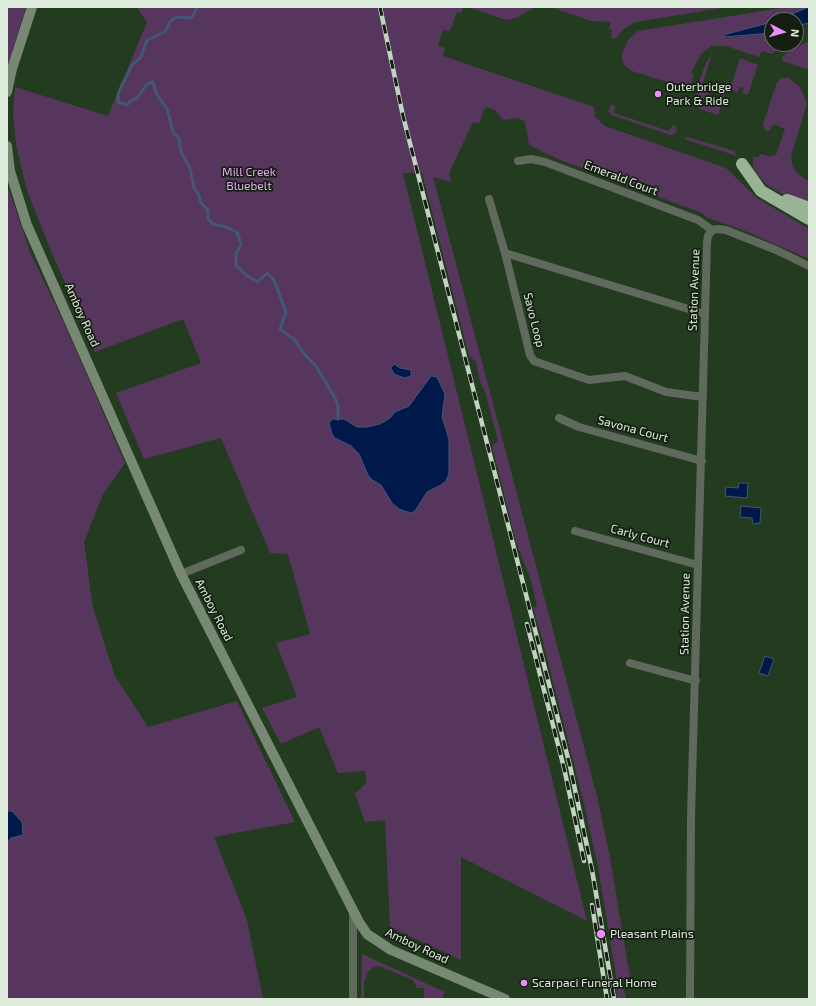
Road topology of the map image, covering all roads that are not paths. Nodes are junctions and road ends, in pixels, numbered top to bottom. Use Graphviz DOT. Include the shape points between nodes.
graph roads {
  1 [pos="32,7"];
  2 [pos="7,92"];
  3 [pos="7,146"];
  4 [pos="518,161"];
  5 [pos="742,164"];
  6 [pos="750,176"];
  7 [pos="489,199"];
  8 [pos="809,208"];
  9 [pos="809,219"];
  10 [pos="712,230"];
  11 [pos="505,253"];
  12 [pos="809,266"];
  13 [pos="705,314"];
  14 [pos="704,397"];
  15 [pos="560,418"];
  16 [pos="702,461"];
  17 [pos="575,531"];
  18 [pos="241,550"];
  19 [pos="698,565"];
  20 [pos="182,574"];
  21 [pos="630,663"];
  22 [pos="696,682"];
  23 [pos="353,912"];
  24 [pos="353,999"];
  25 [pos="505,999"];
  26 [pos="690,999"];
  1 -- 2 [label="main road" via="13,64"];
  3 -- 20 [label="main road, Amboy Road" via="10,171 27,225"];
  4 -- 10 [label="street, Emerald Court" via="531,159 545,162 698,220"];
  5 -- 6 [label="highway"];
  6 -- 8 [label="highway" via="777,195"];
  6 -- 9 [label="highway" via="756,187 767,196"];
  7 -- 11 [label="street, Savo Loop"];
  10 -- 12 [label="street" via="726,230"];
  10 -- 13 [label="street, Station Avenue" via="707,242"];
  11 -- 13 [label="street"];
  11 -- 14 [label="street, Savo Loop" via="530,355 534,361 590,380 625,376 666,392"];
  13 -- 14 [label="street, Station Avenue"];
  14 -- 16 [label="street, Station Avenue"];
  15 -- 16 [label="street, Savona Court" via="579,427"];
  16 -- 19 [label="street, Station Avenue"];
  17 -- 19 [label="street, Carly Court"];
  18 -- 20 [label="street"];
  19 -- 22 [label="street, Station Avenue"];
  20 -- 23 [label="main road, Amboy Road"];
  21 -- 22 [label="street"];
  22 -- 26 [label="street, Station Avenue" via="691,816"];
  23 -- 24 [label="street"];
  23 -- 25 [label="main road, Amboy Road" via="367,934 378,942"];
}
